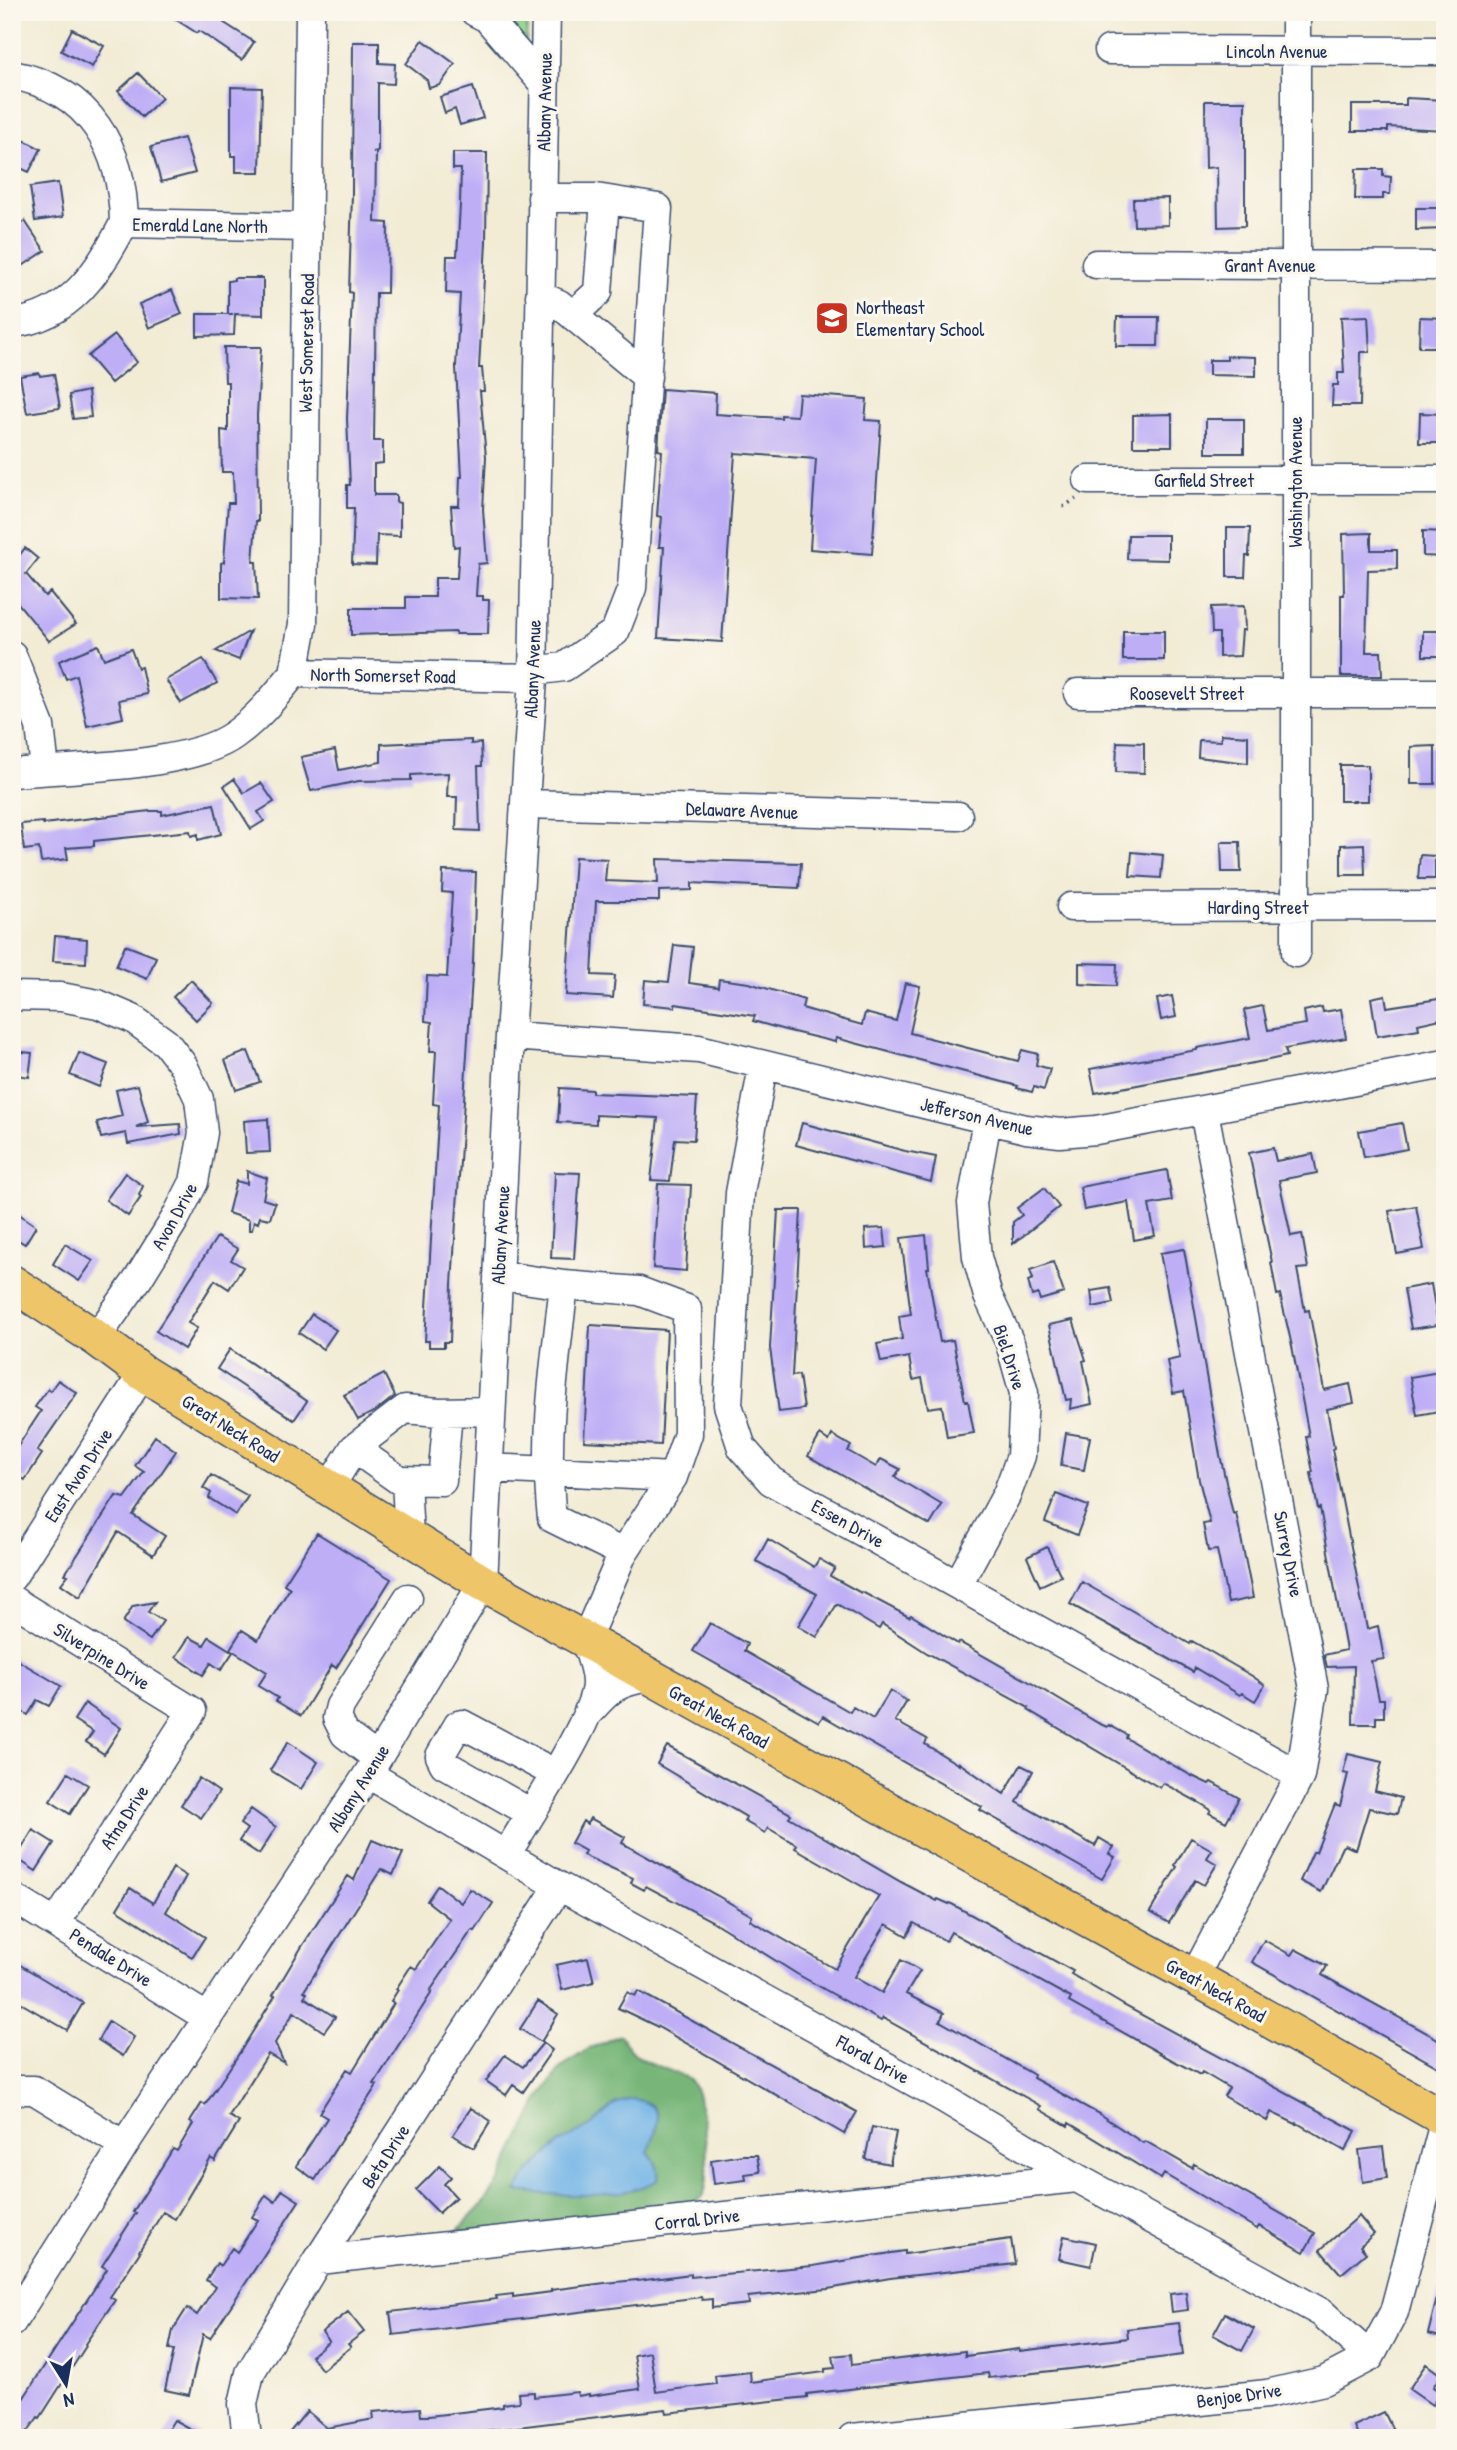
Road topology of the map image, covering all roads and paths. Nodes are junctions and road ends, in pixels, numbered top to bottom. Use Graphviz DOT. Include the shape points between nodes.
graph roads {
  1 [pos="310,12"];
  2 [pos="475,12"];
  3 [pos="546,12"];
  4 [pos="1296,12"];
  5 [pos="1109,50"];
  6 [pos="1296,51"];
  7 [pos="1445,51"];
  8 [pos="12,75"];
  9 [pos="544,84"];
  10 [pos="542,198"];
  11 [pos="605,200"];
  12 [pos="124,223"];
  13 [pos="307,227"];
  14 [pos="1096,264"];
  15 [pos="1294,265"];
  16 [pos="1445,266"];
  17 [pos="540,296"];
  18 [pos="573,315"];
  19 [pos="12,323"];
  20 [pos="647,377"];
  21 [pos="1088,480"];
  22 [pos="1295,480"];
  23 [pos="1445,480"];
  24 [pos="12,655"];
  25 [pos="294,673"];
  26 [pos="533,674"];
  27 [pos="1078,693"];
  28 [pos="1295,693"];
  29 [pos="1445,694"];
  30 [pos="46,769"];
  31 [pos="12,773"];
  32 [pos="526,804"];
  33 [pos="958,816"];
  34 [pos="1445,906"];
  35 [pos="1071,907"];
  36 [pos="1296,908"];
  37 [pos="1296,953"];
  38 [pos="12,996"];
  39 [pos="510,1036"];
  40 [pos="1445,1065"];
  41 [pos="763,1066"];
  42 [pos="1204,1111"];
  43 [pos="987,1120"];
  44 [pos="498,1275"];
  45 [pos="12,1283"];
  46 [pos="564,1285"];
  47 [pos="96,1338"];
  48 [pos="143,1373"];
  49 [pos="491,1411"];
  50 [pos="448,1412"];
  51 [pos="354,1448"];
  52 [pos="489,1468"];
  53 [pos="549,1471"];
  54 [pos="673,1477"];
  55 [pos="406,1480"];
  56 [pos="329,1488"];
  57 [pos="409,1537"];
  58 [pos="623,1553"];
  59 [pos="12,1577"];
  60 [pos="483,1583"];
  61 [pos="958,1584"];
  62 [pos="408,1598"];
  63 [pos="12,1600"];
  64 [pos="585,1641"];
  65 [pos="649,1677"];
  66 [pos="192,1711"];
  67 [pos="589,1712"];
  68 [pos="372,1766"];
  69 [pos="554,1773"];
  70 [pos="1300,1776"];
  71 [pos="531,1813"];
  72 [pos="506,1855"];
  73 [pos="559,1886"];
  74 [pos="12,1897"];
  75 [pos="57,1923"];
  76 [pos="1194,1977"];
  77 [pos="208,2018"];
  78 [pos="12,2091"];
  79 [pos="1445,2119"];
  80 [pos="124,2145"];
  81 [pos="1077,2178"];
  82 [pos="318,2260"];
  83 [pos="13,2320"];
  84 [pos="1370,2357"];
  85 [pos="247,2438"];
  86 [pos="852,2438"];
  1 -- 13 [label="street, West Somerset Road"];
  2 -- 9 [label="street" via="486,18"];
  3 -- 9 [label="street, Albany Avenue"];
  4 -- 6 [label="street, Washington Avenue"];
  5 -- 6 [label="street, Lincoln Avenue"];
  6 -- 7 [label="street, Lincoln Avenue"];
  6 -- 15 [label="street, Washington Avenue"];
  8 -- 12 [label="street" via="51,86 80,106 104,134 124,193"];
  9 -- 10 [label="street, Albany Avenue"];
  10 -- 11 [label="street"];
  10 -- 17 [label="street, Albany Avenue"];
  11 -- 18 [label="street" via="598,292"];
  11 -- 20 [label="street, North Somerset Road" via="658,208"];
  12 -- 13 [label="street, Emerald Lane North"];
  12 -- 19 [label="street, Emerald Lane North" via="108,255 82,288 56,310"];
  13 -- 25 [label="street, West Somerset Road" via="303,624"];
  14 -- 15 [label="street, Grant Avenue"];
  15 -- 16 [label="street, Grant Avenue"];
  15 -- 22 [label="street, Washington Avenue"];
  17 -- 18 [label="street"];
  17 -- 26 [label="street, Albany Avenue"];
  18 -- 20 [label="street"];
  20 -- 26 [label="street, North Somerset Road" via="632,588 615,632 564,667"];
  21 -- 22 [label="street, Garfield Street"];
  22 -- 23 [label="street, Garfield Street"];
  22 -- 28 [label="street, Washington Avenue"];
  24 -- 30 [label="street" via="40,726"];
  25 -- 26 [label="street, North Somerset Road"];
  25 -- 30 [label="street, North Somerset Road" via="265,708 233,736 193,753"];
  26 -- 32 [label="street, Albany Avenue"];
  27 -- 28 [label="street, Roosevelt Street"];
  28 -- 29 [label="street, Roosevelt Street"];
  28 -- 36 [label="street, Washington Avenue"];
  30 -- 31 [label="street, North Somerset Road"];
  32 -- 33 [label="street, Delaware Avenue"];
  32 -- 39 [label="street, Albany Avenue"];
  34 -- 36 [label="street, Harding Street"];
  35 -- 36 [label="street, Harding Street"];
  36 -- 37 [label="street, Washington Avenue"];
  38 -- 47 [label="street, Avon Drive" via="61,997 98,1004 133,1019 166,1043 183,1065 199,1100 203,1133 194,1182 138,1279"];
  39 -- 41 [label="street, Jefferson Avenue" via="699,1049"];
  39 -- 44 [label="street, Albany Avenue"];
  40 -- 42 [label="street, Jefferson Avenue"];
  41 -- 43 [label="street, Jefferson Avenue"];
  41 -- 61 [label="street, Essen Drive" via="740,1194 730,1349 728,1405 742,1448 771,1481"];
  42 -- 43 [label="street, Jefferson Avenue" via="1060,1133"];
  42 -- 70 [label="street, Surrey Drive" via="1314,1689"];
  43 -- 61 [label="street, Biel Drive" via="972,1203 977,1257 1024,1393 1021,1456 1007,1494"];
  44 -- 46 [label="street"];
  44 -- 49 [label="street, Albany Avenue"];
  45 -- 47 [label="main road, Great Neck Road"];
  46 -- 53 [label="street"];
  46 -- 54 [label="street" via="639,1291 687,1309 688,1434"];
  47 -- 48 [label="main road, Great Neck Road"];
  48 -- 56 [label="main road, Great Neck Road"];
  48 -- 59 [label="street, East Avon Drive"];
  49 -- 50 [label="street"];
  49 -- 52 [label="street, Albany Avenue"];
  50 -- 51 [label="street" via="405,1409"];
  50 -- 55 [label="street" via="442,1481"];
  51 -- 55 [label="street" via="399,1480"];
  51 -- 56 [label="street"];
  52 -- 53 [label="street"];
  52 -- 60 [label="street, Albany Avenue"];
  53 -- 54 [label="street"];
  53 -- 58 [label="street" via="552,1518"];
  54 -- 58 [label="street"];
  55 -- 57 [label="street"];
  56 -- 57 [label="main road, Great Neck Road"];
  57 -- 60 [label="main road, Great Neck Road"];
  58 -- 64 [label="street"];
  60 -- 64 [label="main road, Great Neck Road"];
  60 -- 68 [label="street, Albany Avenue"];
  61 -- 70 [label="street, Essen Drive"];
  62 -- 68 [label="street, Floral Drive" via="340,1706 337,1718"];
  63 -- 66 [label="street, Silverpine Drive"];
  64 -- 65 [label="main road, Great Neck Road"];
  64 -- 67 [label="street" via="596,1683"];
  65 -- 67 [label="street" via="608,1690"];
  65 -- 76 [label="main road, Great Neck Road"];
  66 -- 75 [label="street, Atna Drive"];
  67 -- 69 [label="street"];
  68 -- 72 [label="street, Floral Drive"];
  68 -- 77 [label="street, Albany Avenue"];
  69 -- 71 [label="street"];
  69 -- 71 [label="street" via="462,1724 455,1729 440,1756 444,1764"];
  70 -- 76 [label="street, Surrey Drive"];
  71 -- 72 [label="street"];
  72 -- 73 [label="street, Floral Drive"];
  73 -- 81 [label="street, Floral Drive" via="945,2099"];
  73 -- 82 [label="street, Beta Drive"];
  74 -- 75 [label="street, Pendale Drive"];
  75 -- 77 [label="street, Pendale Drive"];
  76 -- 79 [label="main road, Great Neck Road"];
  77 -- 80 [label="street, Albany Avenue"];
  78 -- 80 [label="street" via="34,2090"];
  79 -- 84 [label="street" via="1394,2312"];
  80 -- 83 [label="street, Albany Avenue"];
  81 -- 82 [label="street, Corral Drive"];
  81 -- 84 [label="street, Floral Drive" via="1322,2313"];
  82 -- 85 [label="street, Beta Drive" via="250,2373 243,2404"];
  84 -- 86 [label="street, Benjoe Drive" via="1324,2381 1267,2393"];
}
